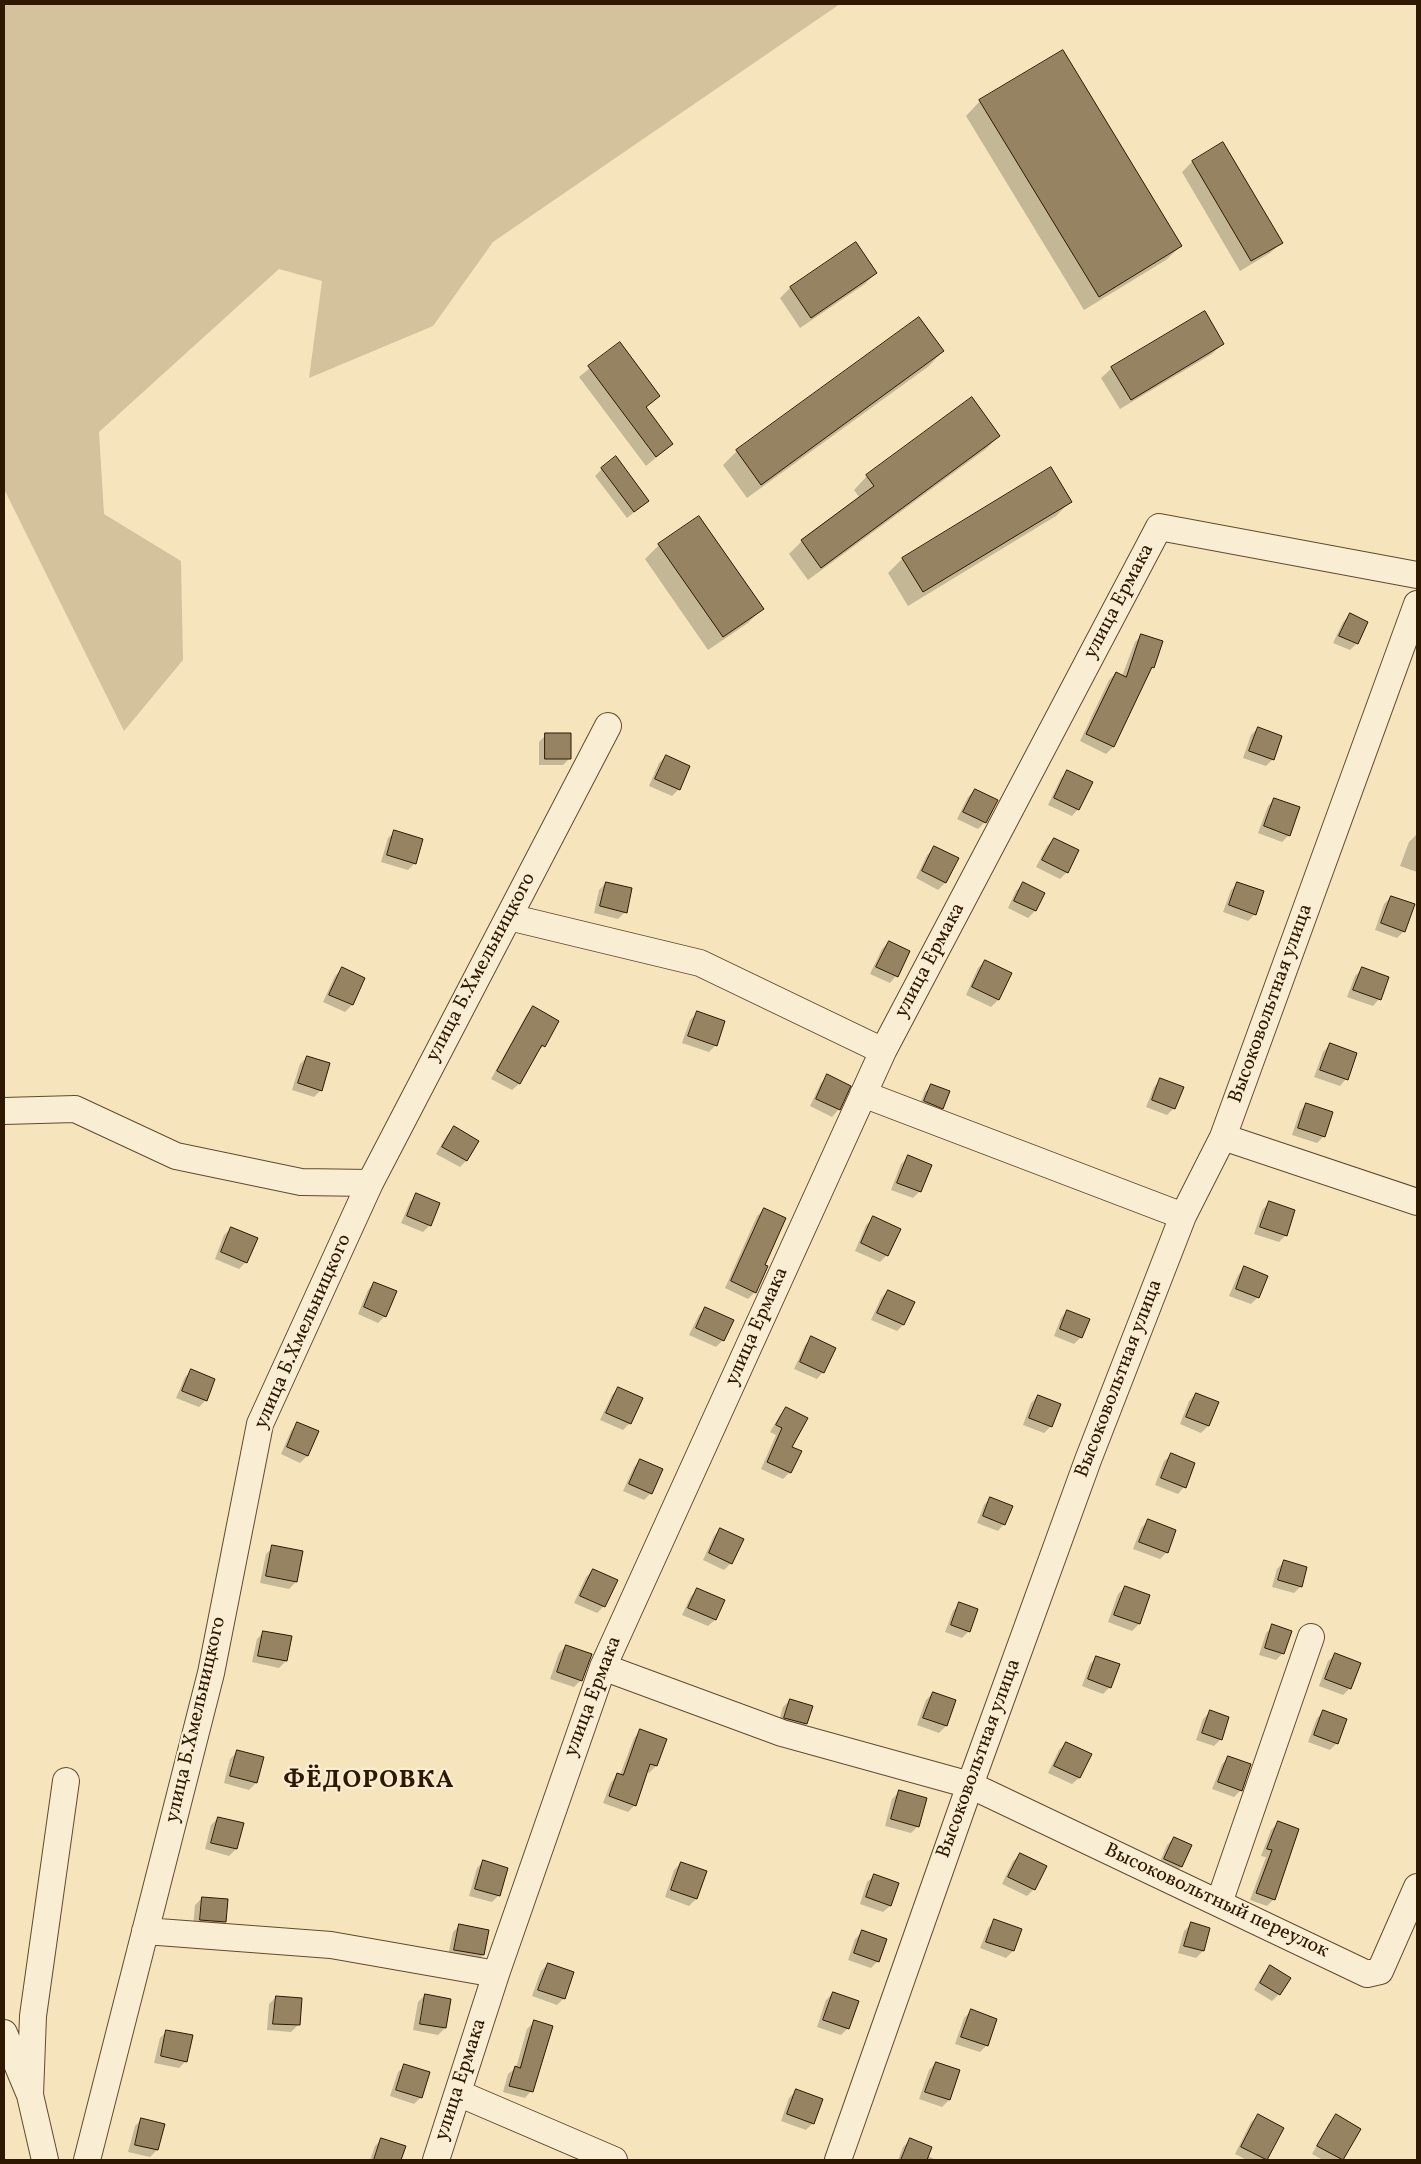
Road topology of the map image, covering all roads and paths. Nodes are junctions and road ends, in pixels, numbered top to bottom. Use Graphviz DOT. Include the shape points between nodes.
graph roads {
  1 [pos="1417,575"];
  2 [pos="1417,604"];
  3 [pos="608,726"];
  4 [pos="509,917"];
  5 [pos="883,1051"];
  6 [pos="863,1094"];
  7 [pos="4,1111"];
  8 [pos="1223,1137"];
  9 [pos="370,1183"];
  10 [pos="1417,1202"];
  11 [pos="1183,1216"];
  12 [pos="1311,1637"];
  13 [pos="603,1667"];
  14 [pos="66,1781"];
  15 [pos="970,1785"];
  16 [pos="1417,1887"];
  17 [pos="1219,1903"];
  18 [pos="145,1931"];
  19 [pos="496,1974"];
  20 [pos="4,2033"];
  21 [pos="458,2093"];
  22 [pos="30,2095"];
  23 [pos="45,2160"];
  24 [pos="88,2160"];
  25 [pos="436,2160"];
  26 [pos="614,2160"];
  27 [pos="838,2160"];
  1 -- 5 [label="street, улица Ермака" via="1159,527"];
  2 -- 8 [label="street, Высоковольтная улица"];
  3 -- 4 [label="street, улица Б.Хмельницкого"];
  4 -- 5 [label="street" via="700,962"];
  4 -- 9 [label="street, улица Б.Хмельницкого"];
  5 -- 6 [label="street, улица Ермака"];
  6 -- 11 [label="street"];
  6 -- 13 [label="street, улица Ермака"];
  7 -- 9 [label="street" via="75,1109 176,1156 301,1182"];
  8 -- 10 [label="street"];
  8 -- 11 [label="street, Высоковольтная улица"];
  9 -- 18 [label="street, улица Б.Хмельницкого" via="260,1424 211,1673"];
  11 -- 15 [label="street, Высоковольтная улица" via="1088,1460"];
  12 -- 17 [label="street"];
  13 -- 15 [label="street, Высоковольтный переулок" via="782,1733"];
  13 -- 19 [label="street, улица Ермака"];
  14 -- 22 [label="street" via="33,2016"];
  15 -- 17 [label="street, Высоковольтный переулок"];
  15 -- 27 [label="street, Высоковольтная улица"];
  16 -- 17 [label="street, Высоковольтный переулок" via="1380,1972 1368,1974"];
  18 -- 19 [label="street" via="331,1945"];
  18 -- 24 [label="street, улица Б.Хмельницкого"];
  19 -- 21 [label="street, улица Ермака"];
  20 -- 22 [label="street"];
  21 -- 25 [label="street, улица Ермака"];
  21 -- 26 [label="street"];
  22 -- 23 [label="street"];
}
